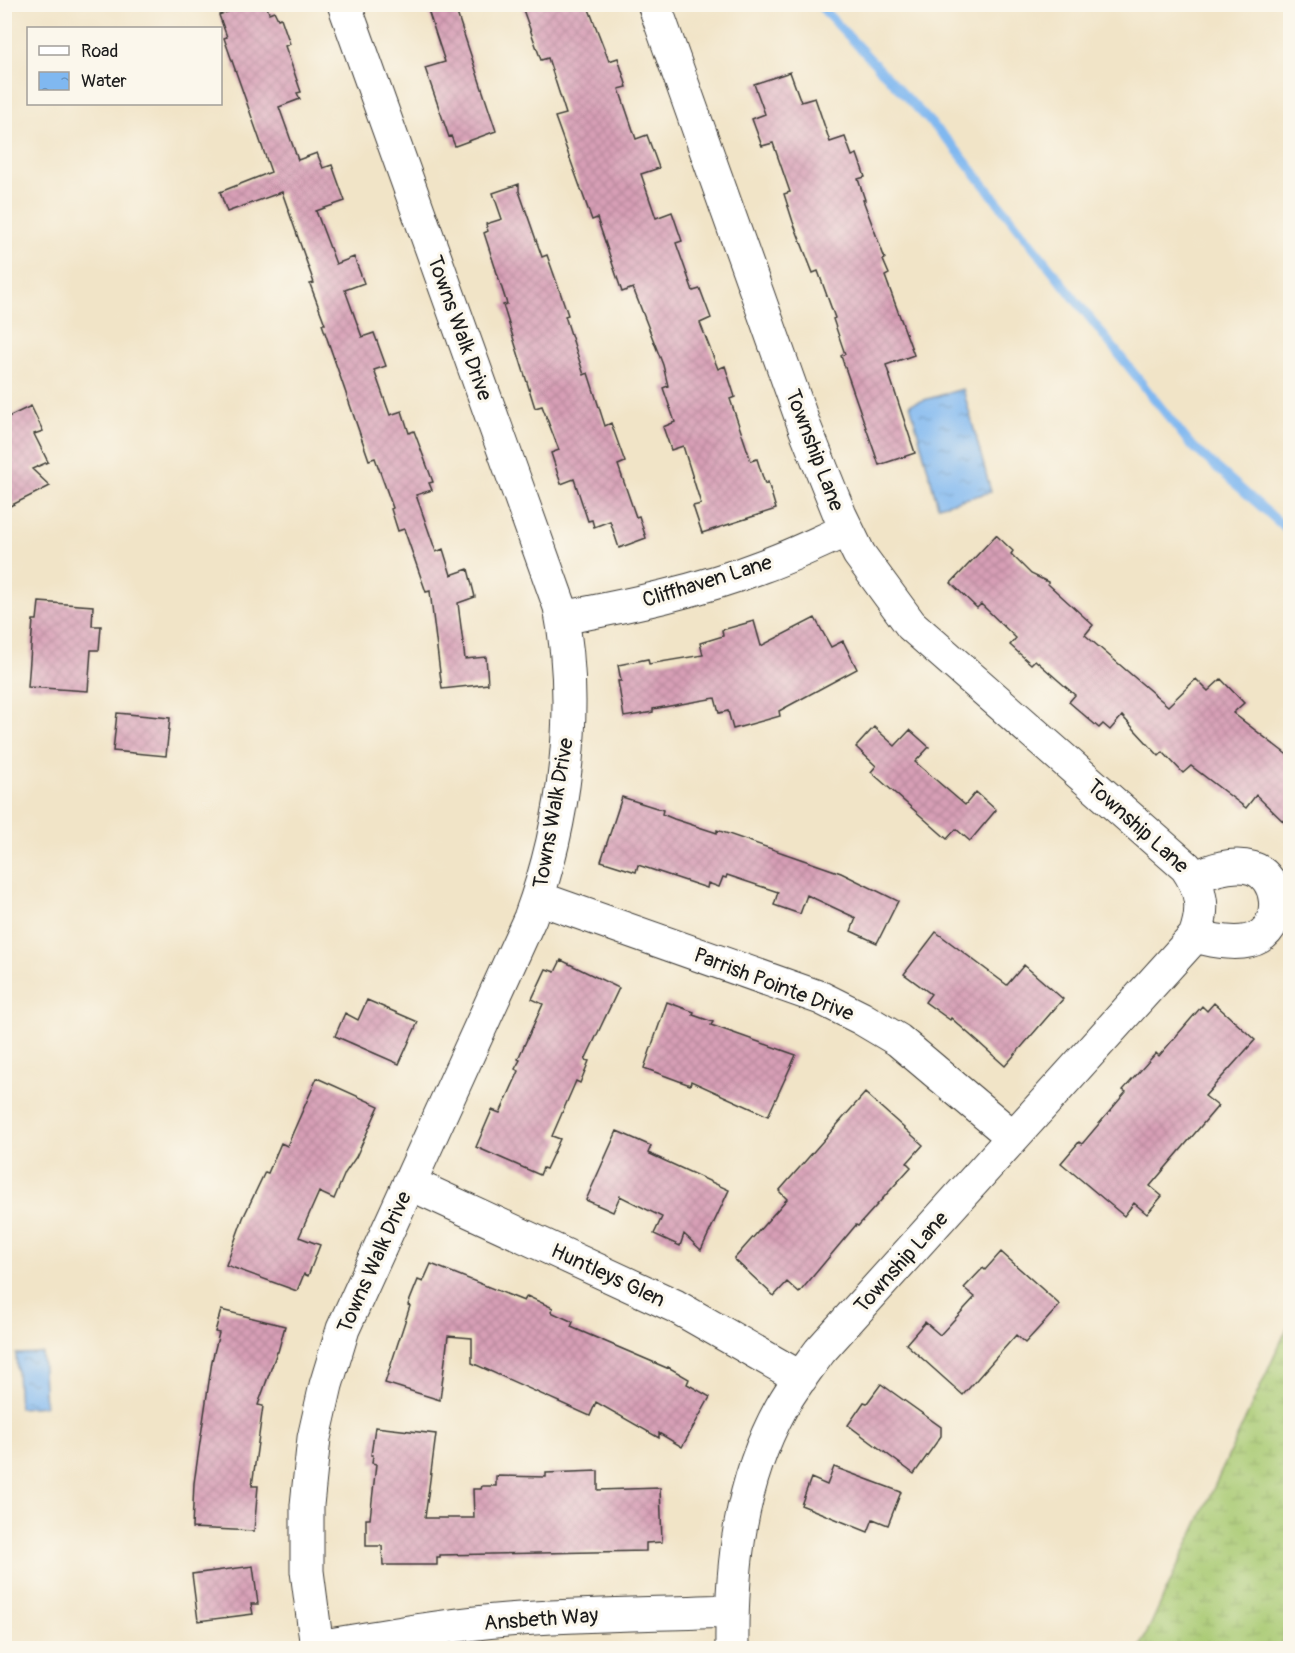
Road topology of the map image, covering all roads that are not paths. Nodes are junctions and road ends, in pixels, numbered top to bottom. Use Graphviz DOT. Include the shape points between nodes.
graph roads {
  1 [pos="344,4"];
  2 [pos="654,4"];
  3 [pos="847,530"];
  4 [pos="562,618"];
  5 [pos="1194,878"];
  6 [pos="538,898"];
  7 [pos="1195,936"];
  8 [pos="1013,1137"];
  9 [pos="410,1183"];
  10 [pos="801,1378"];
  11 [pos="732,1611"];
  12 [pos="317,1648"];
  13 [pos="732,1648"];
  1 -- 4 [label="street, Towns Walk Drive"];
  2 -- 3 [label="street, Township Lane" via="801,418"];
  3 -- 4 [label="street, Cliffhaven Lane" via="720,581"];
  3 -- 5 [label="street, Township Lane" via="859,554 911,625"];
  4 -- 6 [label="street, Towns Walk Drive" via="569,724 554,831"];
  5 -- 7 [label="street, Township Lane" via="1202,904"];
  5 -- 7 [label="street" via="1226,867 1254,868 1266,876 1274,891 1276,907 1270,926 1259,937 1222,942"];
  6 -- 8 [label="street, Parrish Pointe Drive" via="821,998 861,1018 898,1040"];
  6 -- 9 [label="street, Towns Walk Drive"];
  7 -- 8 [label="street, Township Lane"];
  8 -- 10 [label="street, Township Lane" via="820,1351"];
  9 -- 10 [label="street, Huntleys Glen" via="675,1306"];
  9 -- 12 [label="street, Towns Walk Drive" via="343,1329 314,1438 307,1505 307,1571"];
  10 -- 11 [label="street, Township Lane" via="781,1407 740,1520"];
  11 -- 12 [label="street, Ansbeth Way" via="506,1620"];
  11 -- 13 [label="street, Township Lane"];
}
